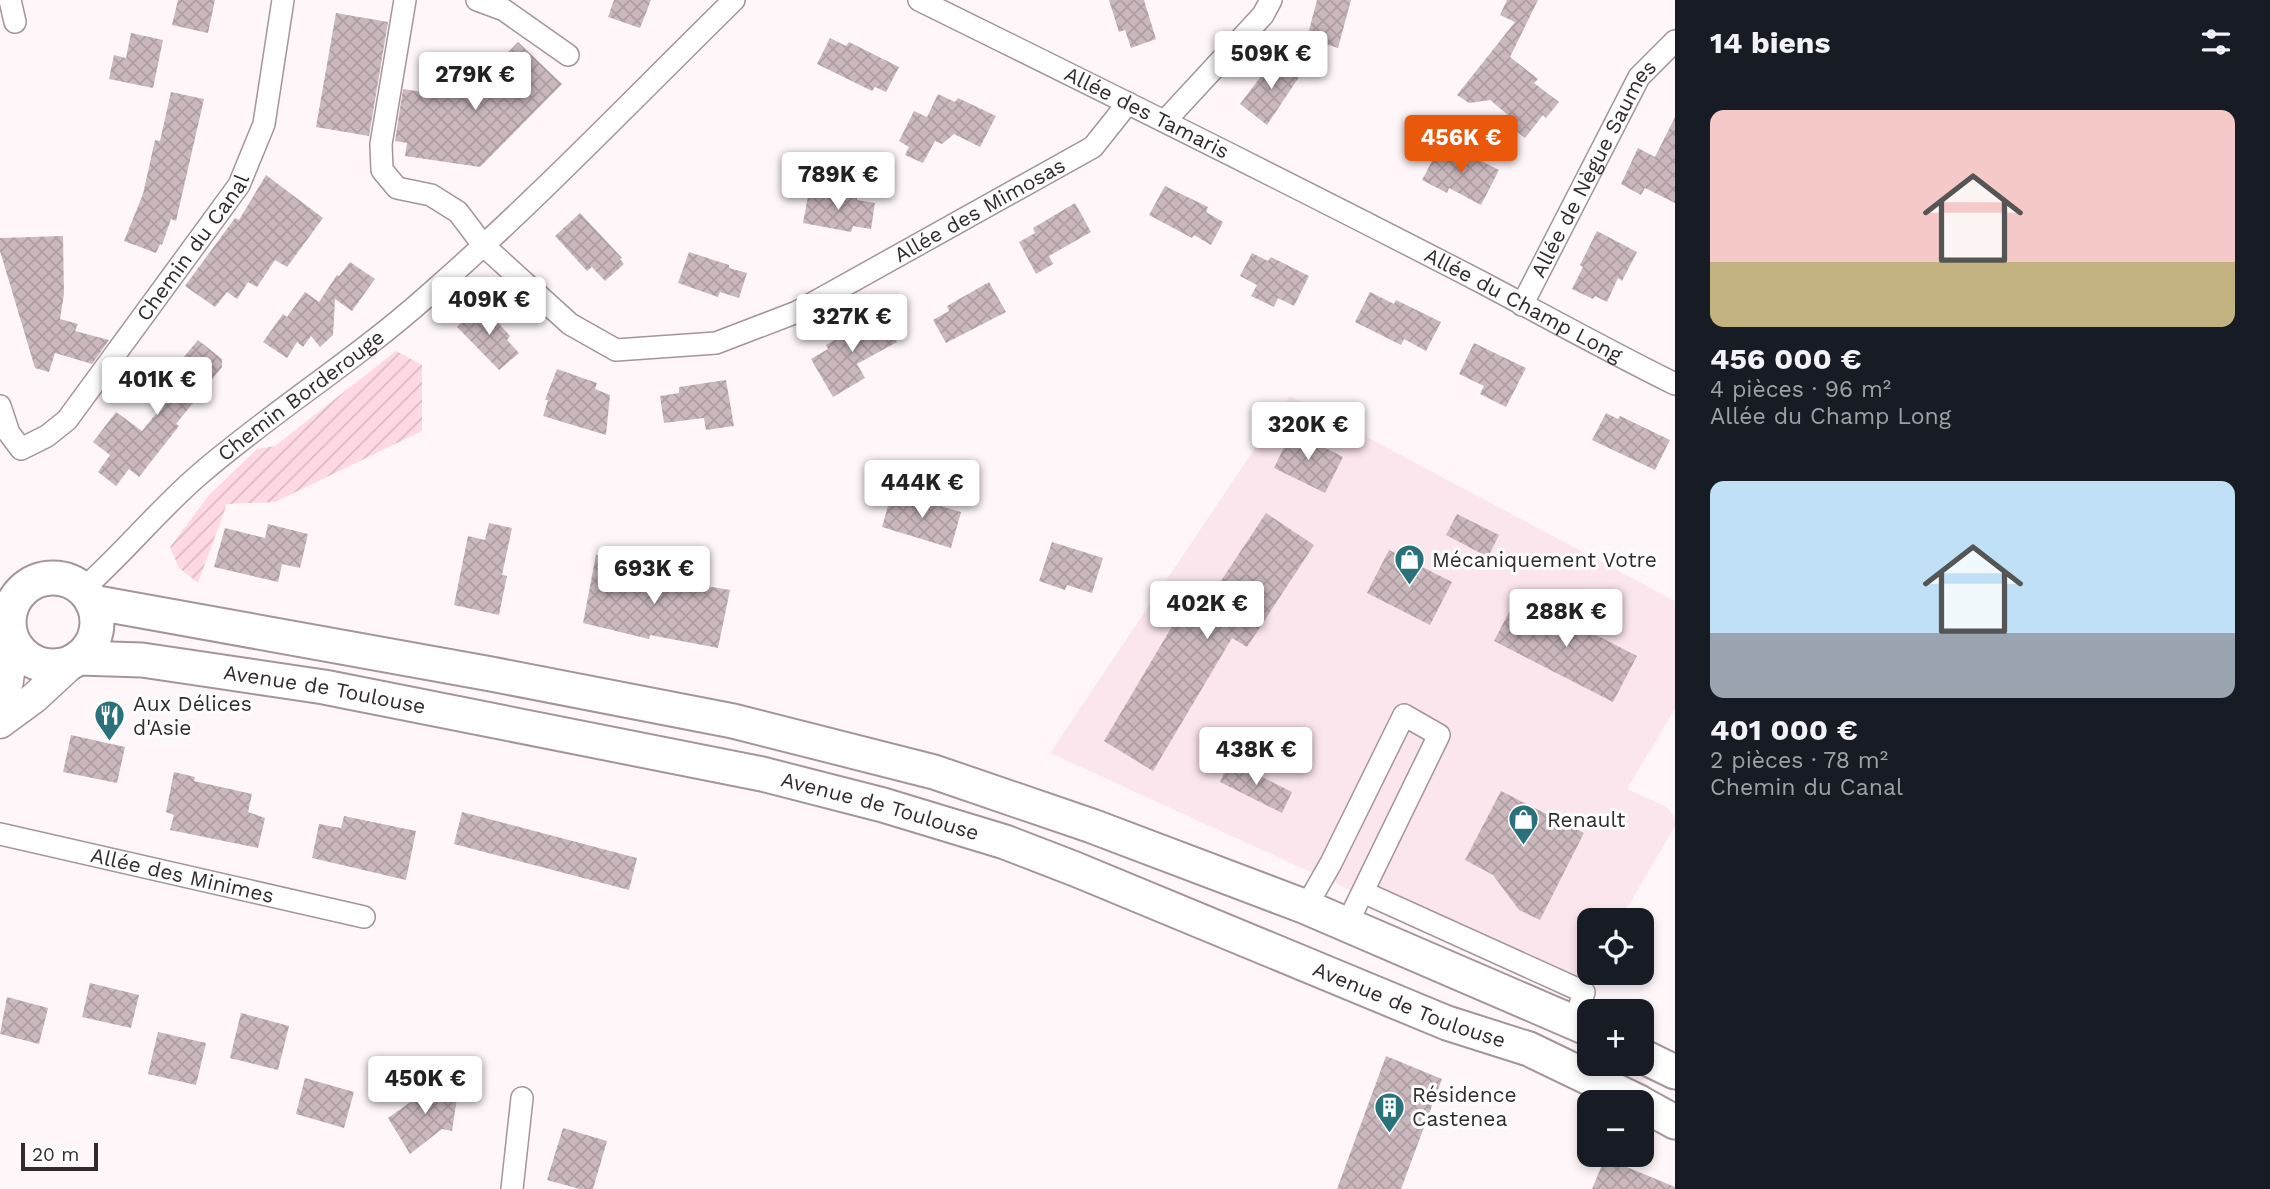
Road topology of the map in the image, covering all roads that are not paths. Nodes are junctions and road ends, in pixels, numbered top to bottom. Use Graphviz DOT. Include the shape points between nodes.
graph roads {
  1 [pos="10,0"];
  2 [pos="284,0"];
  3 [pos="405,0"];
  4 [pos="477,0"];
  5 [pos="734,0"];
  6 [pos="919,0"];
  7 [pos="1272,0"];
  8 [pos="15,22"];
  9 [pos="1675,41"];
  10 [pos="568,55"];
  11 [pos="1128,103"];
  12 [pos="1165,121"];
  13 [pos="1373,227"];
  14 [pos="483,245"];
  15 [pos="1522,305"];
  16 [pos="1675,384"];
  17 [pos="0,406"];
  18 [pos="15,580"];
  19 [pos="88,595"];
  20 [pos="8,638"];
  21 [pos="76,660"];
  22 [pos="0,704"];
  23 [pos="0,723"];
  24 [pos="0,834"];
  25 [pos="1363,892"];
  26 [pos="1302,916"];
  27 [pos="364,917"];
  28 [pos="1346,926"];
  29 [pos="1241,937"];
  30 [pos="1334,974"];
  31 [pos="1577,1011"];
  32 [pos="1577,1012"];
  33 [pos="1654,1062"];
  34 [pos="1675,1072"];
  35 [pos="1613,1090"];
  36 [pos="523,1098"];
  37 [pos="1654,1111"];
  38 [pos="1675,1122"];
  39 [pos="512,1189"];
  1 -- 8 [label="street"];
  2 -- 17 [label="street, Chemin du Canal" via="264,124 239,185 67,420 22,449 9,433"];
  3 -- 14 [label="street, Allée des Mimosas" via="381,144 382,170 397,188 431,195 458,212"];
  4 -- 10 [label="street" via="504,10"];
  5 -- 14 [label="street, Chemin Borderouge"];
  6 -- 11 [label="street, Allée des Tamaris"];
  7 -- 12 [label="street" via="1264,15"];
  9 -- 15 [label="street, Allée de Nègue Saumes" via="1639,77"];
  11 -- 12 [label="street, Allée des Tamaris"];
  11 -- 14 [label="street, Allée des Mimosas" via="1093,147 797,312 716,343 616,350 570,324"];
  12 -- 13 [label="street, Allée des Tamaris"];
  13 -- 15 [label="street, Allée du Champ Long"];
  14 -- 19 [label="street, Chemin Borderouge" via="423,300 200,474 148,524"];
  15 -- 16 [label="street, Allée du Champ Long"];
  18 -- 19 [label="main road" via="58,578 71,581"];
  18 -- 20 [label="main road" via="22,590 10,609"];
  19 -- 21 [label="main road" via="97,615 97,630"];
  19 -- 26 [label="main road, Avenue de Toulouse" via="733,721 934,772 1092,826"];
  20 -- 21 [label="main road" via="40,665 59,666"];
  20 -- 22 [label="street" via="8,681"];
  21 -- 23 [label="street"];
  21 -- 29 [label="main road, Avenue de Toulouse" via="142,660 324,687 762,774 1005,842"];
  24 -- 27 [label="street, Allée des Minimes"];
  25 -- 26 [label="street" via="1439,735 1404,715"];
  25 -- 28 [label="street"];
  25 -- 31 [label="street"];
  26 -- 28 [label="main road, Avenue de Toulouse"];
  26 -- 29 [label="main road" via="1279,934"];
  26 -- 30 [label="main road" via="1303,942"];
  28 -- 32 [label="main road, Avenue de Toulouse"];
  29 -- 30 [label="main road, Avenue de Toulouse"];
  30 -- 35 [label="main road, Avenue de Toulouse" via="1447,1023 1529,1049"];
  33 -- 34 [label="main road"];
  36 -- 39 [label="street"];
  37 -- 38 [label="main road, Avenue de Toulouse"];
}
